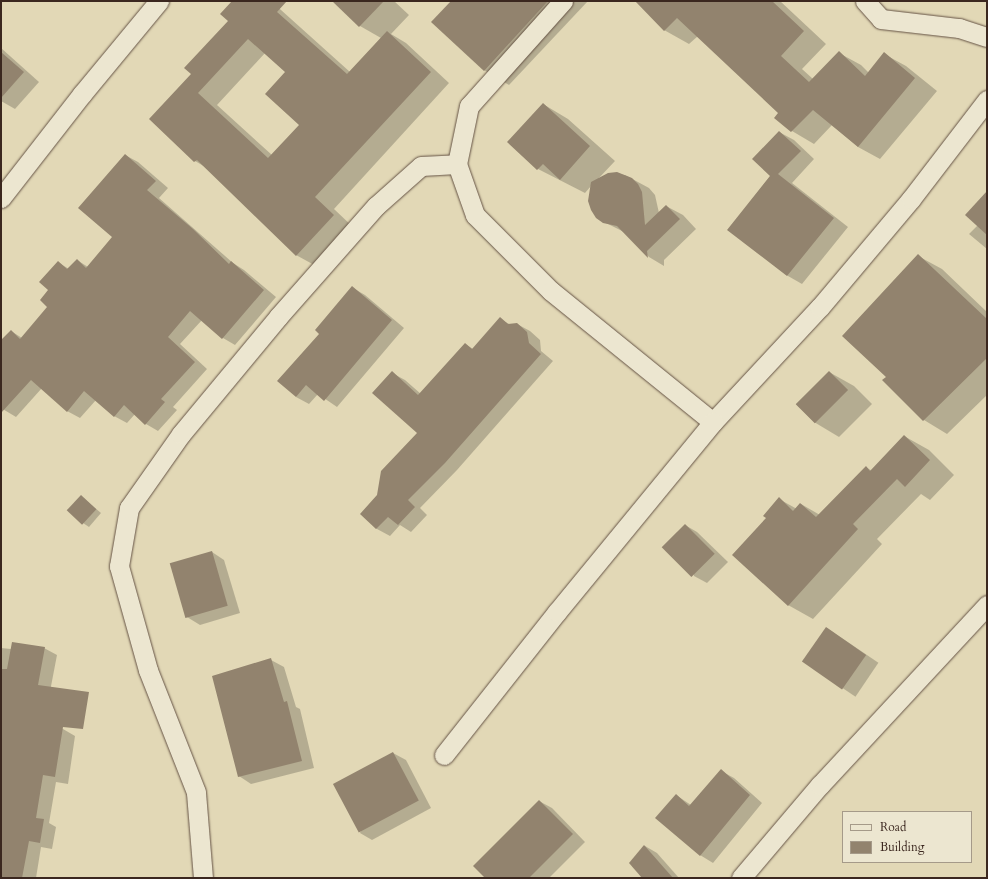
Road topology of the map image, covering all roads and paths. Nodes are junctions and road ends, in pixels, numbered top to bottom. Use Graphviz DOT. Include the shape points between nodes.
graph roads {
  1 [pos="159,1"];
  2 [pos="563,1"];
  3 [pos="865,1"];
  4 [pos="987,37"];
  5 [pos="987,100"];
  6 [pos="457,164"];
  7 [pos="1,198"];
  8 [pos="713,422"];
  9 [pos="987,605"];
  10 [pos="444,755"];
  11 [pos="203,878"];
  12 [pos="742,878"];
  1 -- 7 [label="street"];
  2 -- 6 [label="street" via="469,106"];
  3 -- 4 [label="street" via="881,19 959,28"];
  5 -- 8 [label="street" via="911,199 820,307"];
  6 -- 8 [label="street" via="475,215 551,291"];
  6 -- 11 [label="street" via="421,166 376,206 278,317 186,428 129,508 119,566 148,670 196,792"];
  8 -- 10 [label="street"];
  9 -- 12 [label="street" via="820,785"];
}
